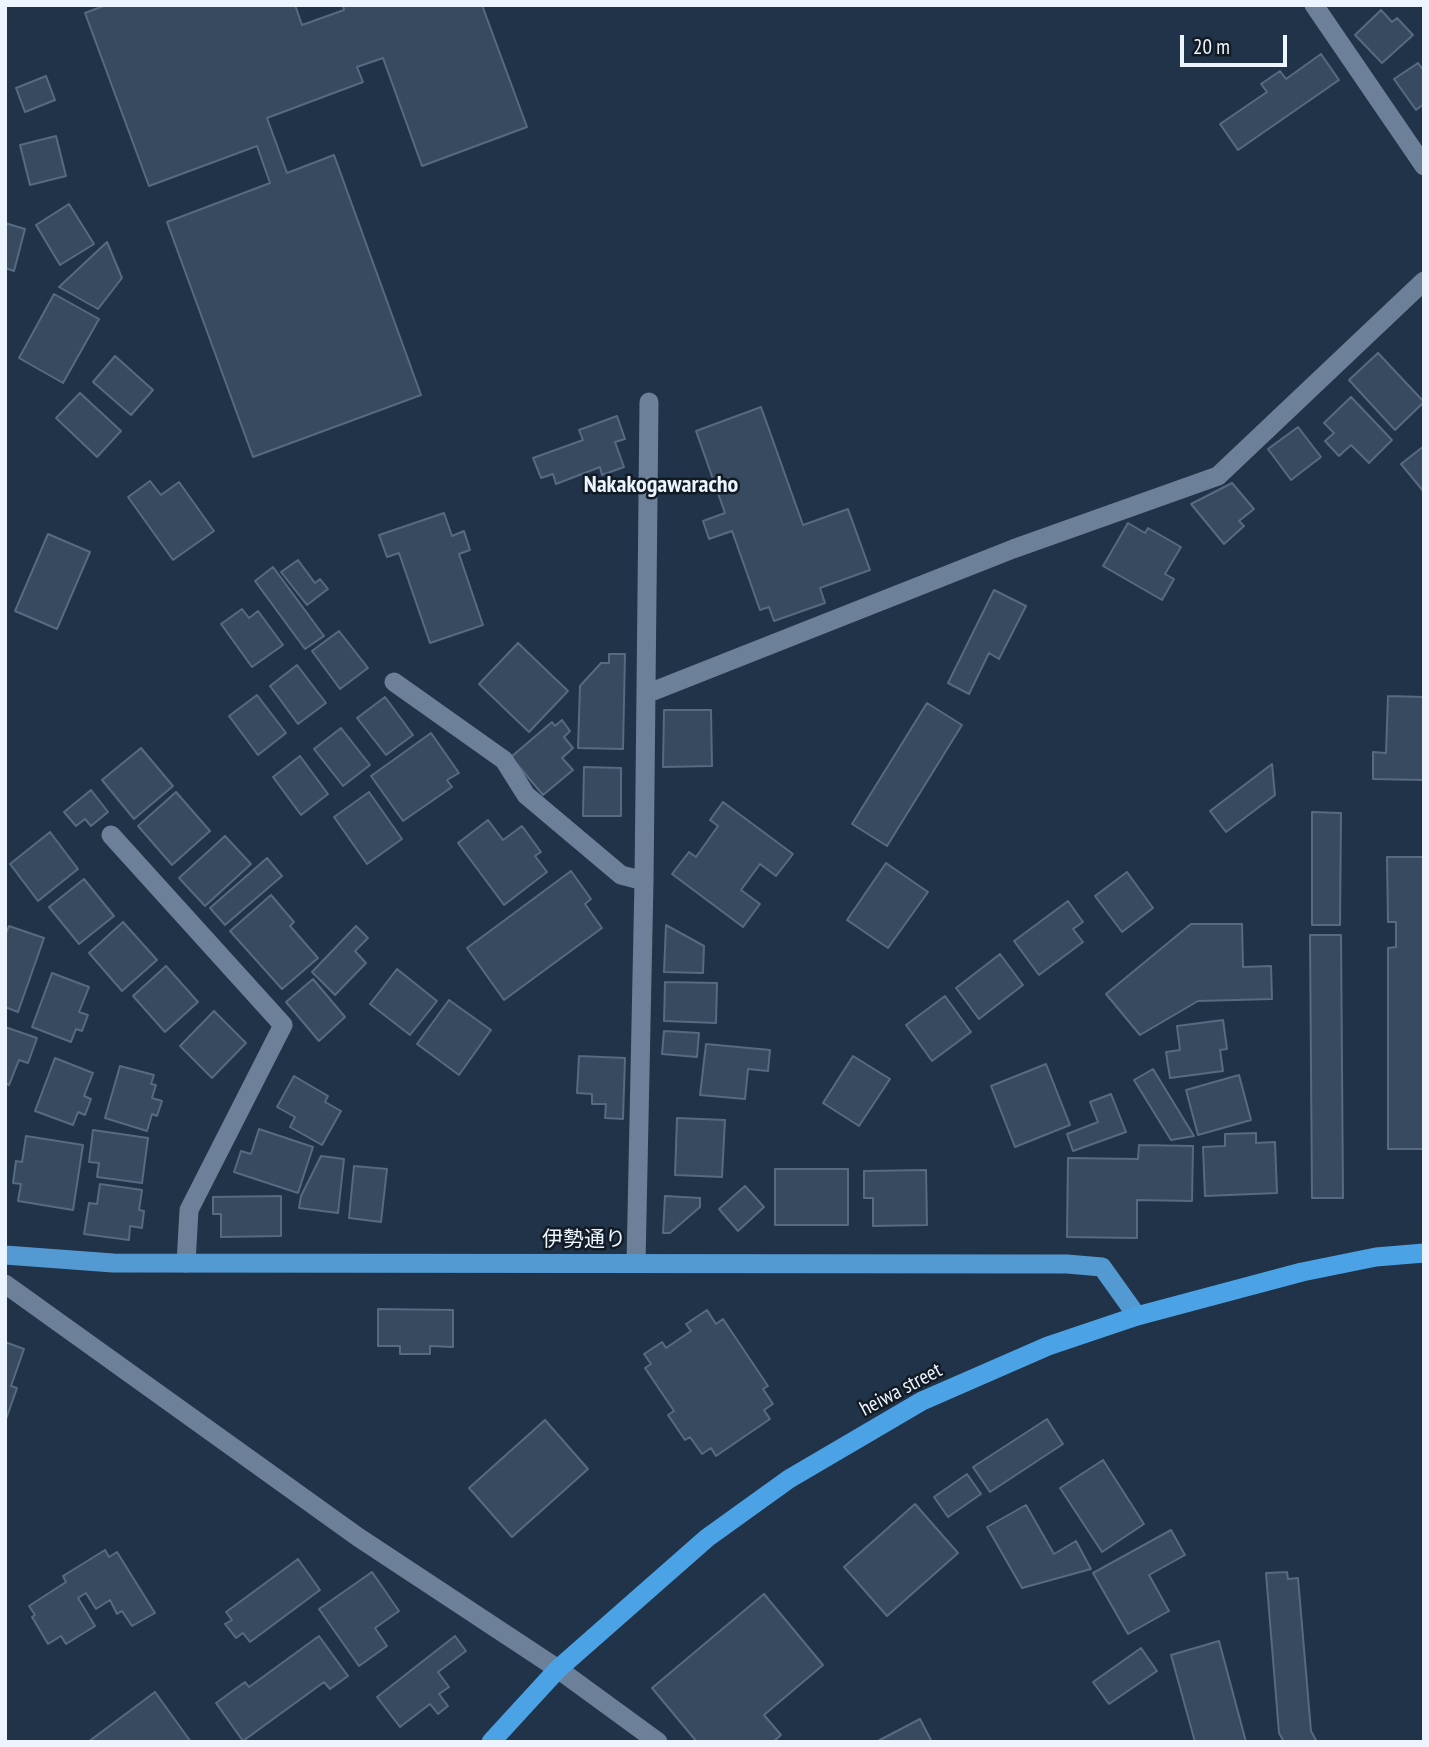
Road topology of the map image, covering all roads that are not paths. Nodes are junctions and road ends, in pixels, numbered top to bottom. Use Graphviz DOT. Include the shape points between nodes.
graph roads {
  1 [pos="1314,5"];
  2 [pos="1424,166"];
  3 [pos="1424,281"];
  4 [pos="649,402"];
  5 [pos="394,682"];
  6 [pos="646,694"];
  7 [pos="111,835"];
  8 [pos="644,881"];
  9 [pos="1424,1253"];
  10 [pos="5,1255"];
  11 [pos="186,1263"];
  12 [pos="636,1263"];
  13 [pos="5,1284"];
  14 [pos="1138,1316"];
  15 [pos="558,1669"];
  16 [pos="491,1742"];
  17 [pos="658,1742"];
  1 -- 2 [label="street"];
  3 -- 6 [label="street" via="1218,476 1013,549"];
  4 -- 6 [label="street"];
  5 -- 8 [label="street" via="504,760 526,794 621,875"];
  6 -- 8 [label="street"];
  7 -- 11 [label="street" via="283,1025 188,1210"];
  8 -- 12 [label="street"];
  9 -- 14 [label="highway, heiwa street" via="1302,1272"];
  10 -- 11 [label="main road, 伊勢通り"];
  11 -- 12 [label="main road, 伊勢通り"];
  12 -- 14 [label="main road, 伊勢通り" via="1102,1267"];
  13 -- 15 [label="street" via="358,1537"];
  14 -- 15 [label="highway, heiwa street" via="1048,1346 922,1401 789,1479 707,1538"];
  15 -- 16 [label="highway, heiwa street"];
  15 -- 17 [label="street"];
}
